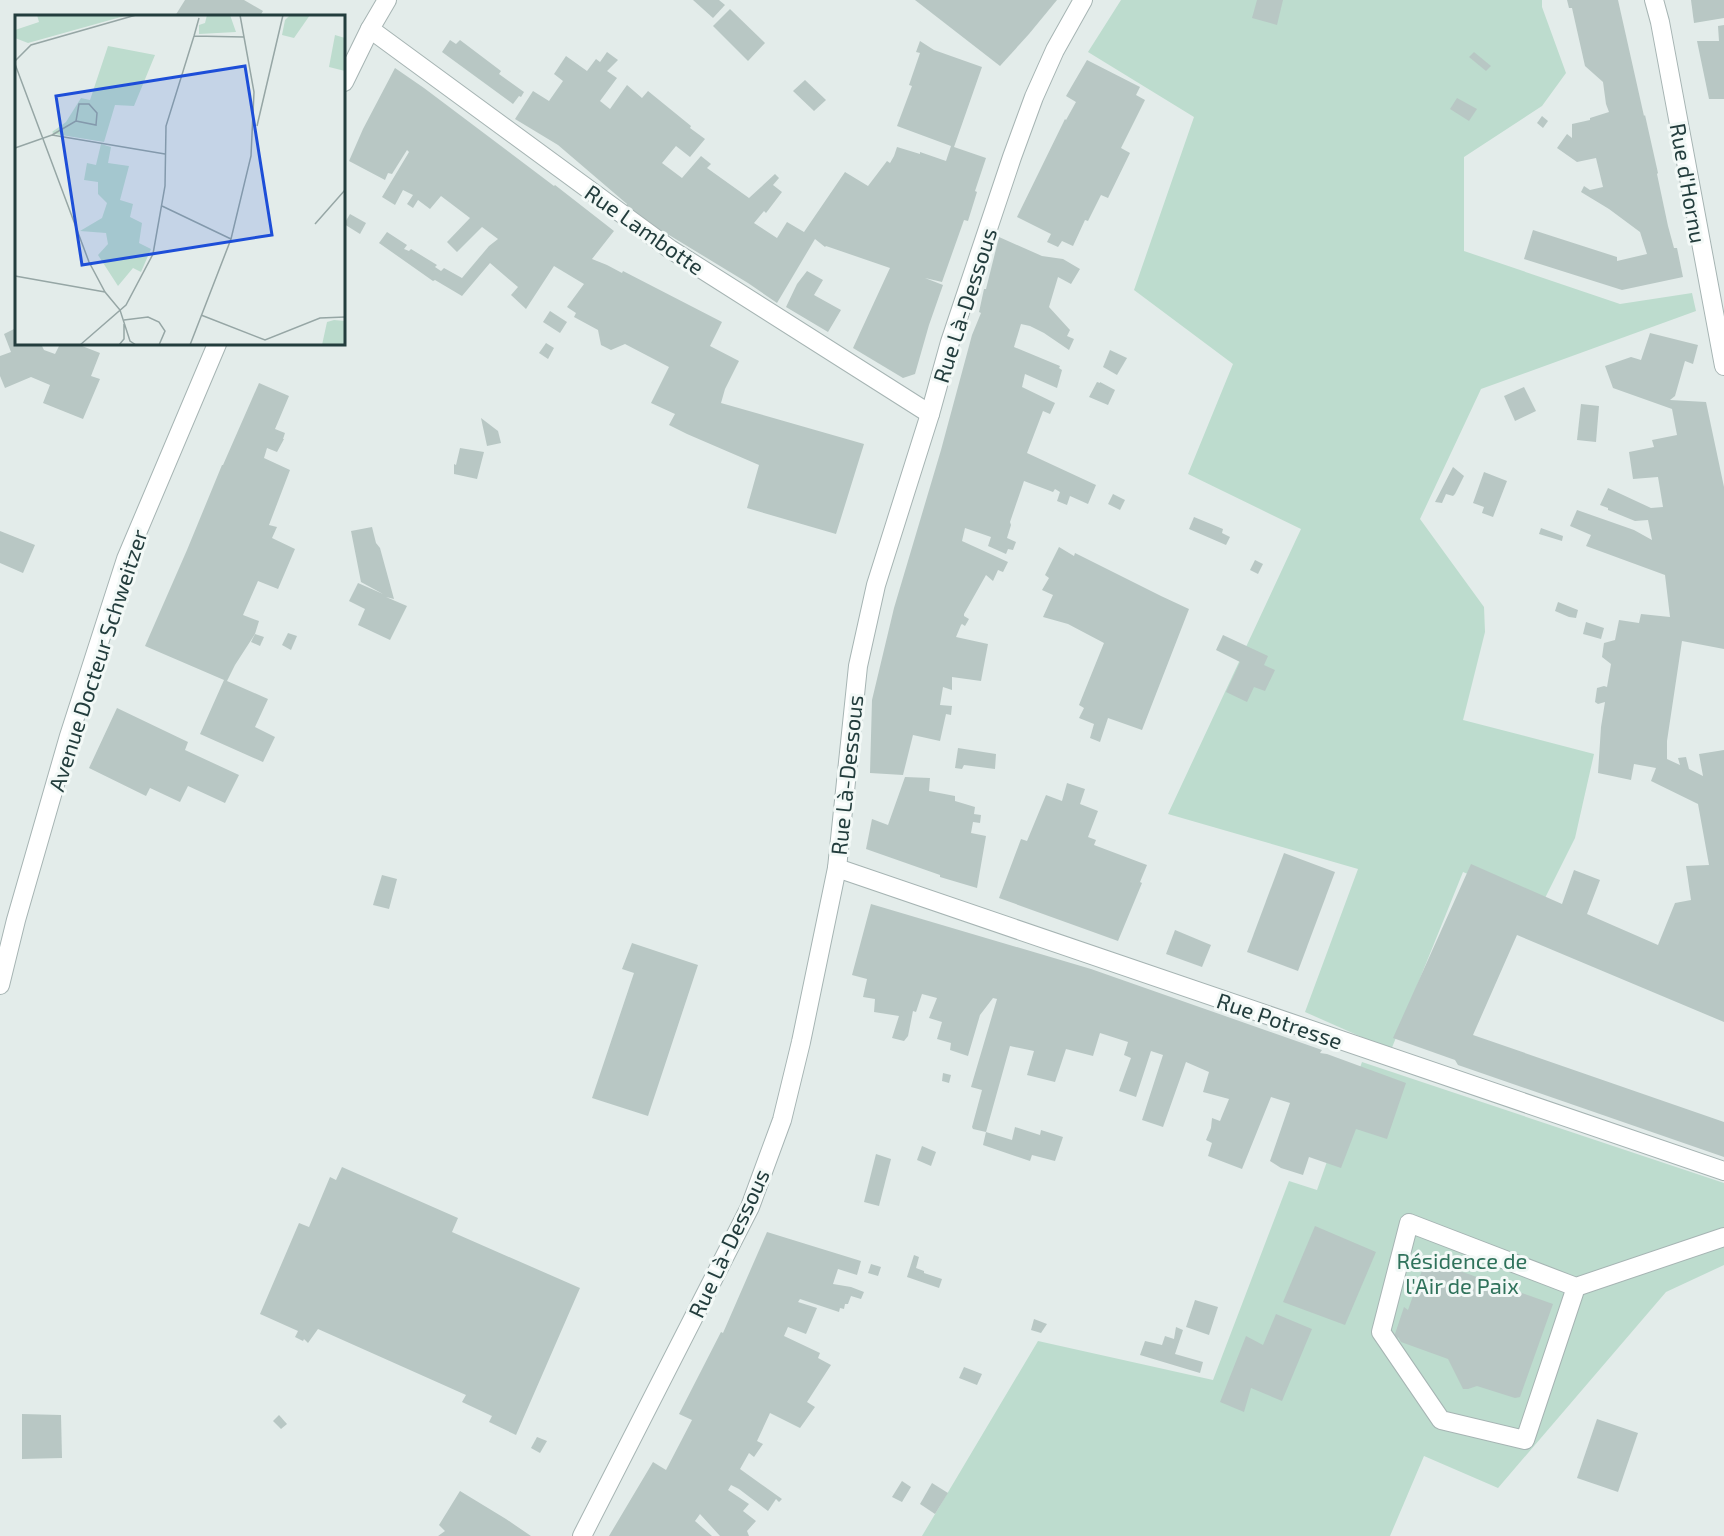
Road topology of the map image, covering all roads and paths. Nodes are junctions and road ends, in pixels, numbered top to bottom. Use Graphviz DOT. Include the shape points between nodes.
graph roads {
  1 [pos="387,0"];
  2 [pos="1083,0"];
  3 [pos="1654,0"];
  4 [pos="370,29"];
  5 [pos="345,80"];
  6 [pos="217,345"];
  7 [pos="1724,366"];
  8 [pos="930,414"];
  9 [pos="837,868"];
  10 [pos="16,921"];
  11 [pos="0,948"];
  12 [pos="0,985"];
  13 [pos="1724,1171"];
  14 [pos="1724,1237"];
  15 [pos="1576,1287"];
  16 [pos="582,1536"];
  1 -- 4 [label="street"];
  2 -- 8 [label="street, Rue Là-Dessous" via="1030,107 950,342"];
  3 -- 7 [label="street, Rue d'Hornu"];
  4 -- 5 [label="street"];
  4 -- 8 [label="street, Rue Lambotte" via="670,249"];
  6 -- 10 [label="street, Avenue Docteur Schweitzer" via="126,559 69,736"];
  8 -- 9 [label="street, Rue Là-Dessous" via="876,585 858,666"];
  9 -- 13 [label="street, Rue Potresse"];
  9 -- 16 [label="street, Rue Là-Dessous" via="782,1120 750,1206"];
  10 -- 11 [label="street"];
  10 -- 12 [label="street, Avenue Docteur Schweitzer"];
  14 -- 15 [label="street"];
  15 -- 15 [label="street" via="1525,1440 1441,1420 1381,1332 1409,1223"];
}
